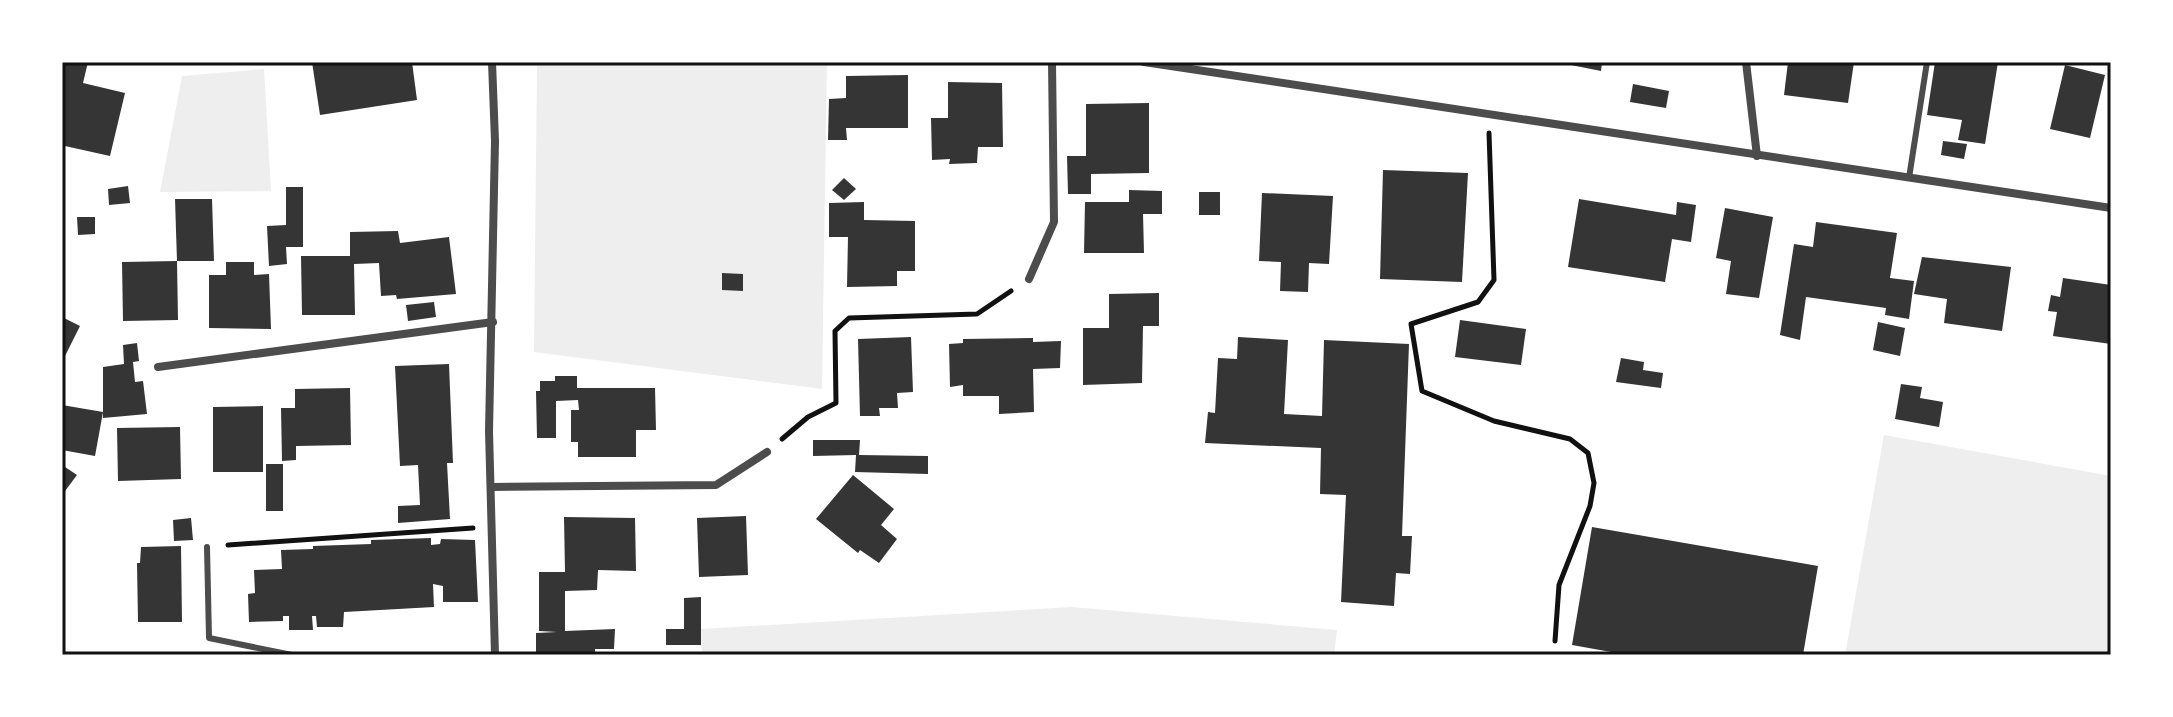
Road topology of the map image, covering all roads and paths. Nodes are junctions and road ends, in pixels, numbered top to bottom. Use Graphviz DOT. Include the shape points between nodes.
graph roads {
  1 [pos="492,62"];
  2 [pos="1052,62"];
  3 [pos="1144,62"];
  4 [pos="1746,62"];
  5 [pos="1927,62"];
  6 [pos="1489,112"];
  7 [pos="1757,156"];
  8 [pos="1909,178"];
  9 [pos="2111,208"];
  10 [pos="1029,279"];
  11 [pos="493,322"];
  12 [pos="158,367"];
  13 [pos="767,452"];
  14 [pos="492,487"];
  15 [pos="490,527"];
  16 [pos="207,547"];
  17 [pos="1555,641"];
  18 [pos="292,655"];
  19 [pos="495,655"];
  1 -- 11 [label="street"];
  2 -- 10 [label="street" via="1054,222"];
  3 -- 6 [label="street"];
  4 -- 7 [label="street"];
  5 -- 8 [label="lane"];
  6 -- 7 [label="street"];
  6 -- 17 [label="path" via="1494,280 1478,302 1411,324 1422,391 1494,421 1570,439 1588,453 1594,483 1590,506 1559,585"];
  7 -- 8 [label="street"];
  8 -- 9 [label="street"];
  10 -- 13 [label="path" via="977,314 849,318 835,331 836,403 808,417"];
  11 -- 12 [label="street"];
  11 -- 14 [label="street"];
  13 -- 14 [label="street" via="716,485"];
  14 -- 15 [label="street"];
  15 -- 16 [label="path"];
  15 -- 19 [label="street"];
  16 -- 18 [label="lane" via="209,638"];
}
